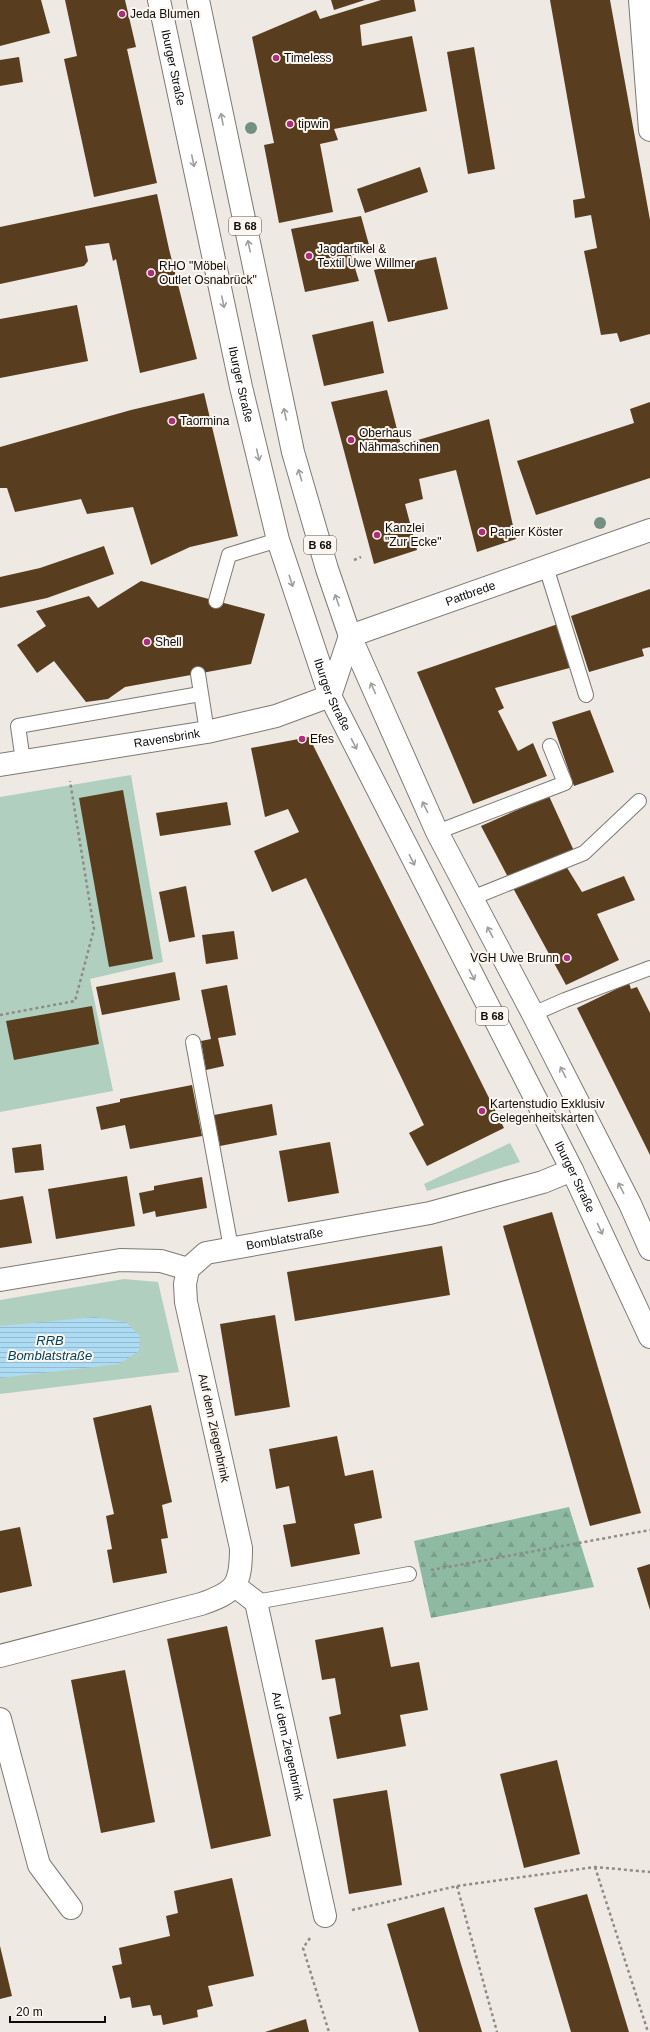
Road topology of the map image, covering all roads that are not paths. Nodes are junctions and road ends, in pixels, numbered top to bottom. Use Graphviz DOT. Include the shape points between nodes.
graph roads {
  1 [pos="159,0"];
  2 [pos="198,0"];
  3 [pos="640,0"];
  4 [pos="650,130"];
  5 [pos="650,530"];
  6 [pos="278,540"];
  7 [pos="546,567"];
  8 [pos="216,601"];
  9 [pos="350,636"];
  10 [pos="198,674"];
  11 [pos="200,694"];
  12 [pos="586,695"];
  13 [pos="330,696"];
  14 [pos="207,732"];
  15 [pos="550,746"];
  16 [pos="23,761"];
  17 [pos="0,765"];
  18 [pos="639,801"];
  19 [pos="437,832"];
  20 [pos="472,898"];
  21 [pos="650,968"];
  22 [pos="533,1014"];
  23 [pos="193,1042"];
  24 [pos="572,1170"];
  25 [pos="231,1248"];
  26 [pos="650,1249"];
  27 [pos="188,1269"];
  28 [pos="0,1280"];
  29 [pos="650,1337"];
  30 [pos="409,1574"];
  31 [pos="235,1586"];
  32 [pos="256,1602"];
  33 [pos="0,1656"];
  34 [pos="0,1719"];
  35 [pos="70,1908"];
  36 [pos="325,1916"];
  1 -- 6 [label="main road, Iburger Straße / B 68, one-way" via="238,372"];
  9 -- 2 [label="main road, B 68, one-way" via="327,569 293,452"];
  3 -- 4 [label="main road"];
  5 -- 7 [label="main road, Pattbrede"];
  6 -- 8 [label="lane" via="228,555"];
  6 -- 13 [label="main road, Iburger Straße / B 68, one-way"];
  7 -- 9 [label="main road, Pattbrede"];
  7 -- 12 [label="lane"];
  9 -- 13 [label="main road"];
  19 -- 9 [label="main road, B 68, one-way"];
  10 -- 11 [label="lane"];
  11 -- 14 [label="lane"];
  11 -- 16 [label="lane" via="18,726"];
  13 -- 14 [label="main road, Ravensbrink" via="276,716"];
  13 -- 24 [label="main road, Iburger Straße / B 68, one-way"];
  14 -- 16 [label="main road, Ravensbrink"];
  15 -- 19 [label="lane" via="565,783"];
  16 -- 17 [label="main road, Ravensbrink"];
  18 -- 20 [label="lane" via="584,853"];
  19 -- 20 [label="main road, B 68"];
  22 -- 20 [label="main road, B 68, one-way"];
  21 -- 22 [label="lane"];
  26 -- 22 [label="main road, B 68, one-way" via="630,1204"];
  23 -- 25 [label="lane"];
  24 -- 25 [label="main road, Bomblatstraße" via="543,1182 430,1213"];
  24 -- 29 [label="main road, Iburger Straße / B 68, one-way"];
  25 -- 27 [label="main road, Bomblatstraße" via="206,1253"];
  27 -- 28 [label="main road" via="161,1261 120,1260"];
  27 -- 31 [label="main road, Auf dem Ziegenbrink" via="185,1284 186,1302 241,1548 241,1570"];
  30 -- 32 [label="lane"];
  31 -- 32 [label="main road"];
  31 -- 33 [label="main road" via="219,1598 201,1604"];
  32 -- 36 [label="main road, Auf dem Ziegenbrink"];
  34 -- 35 [label="main road" via="39,1865"];
}
